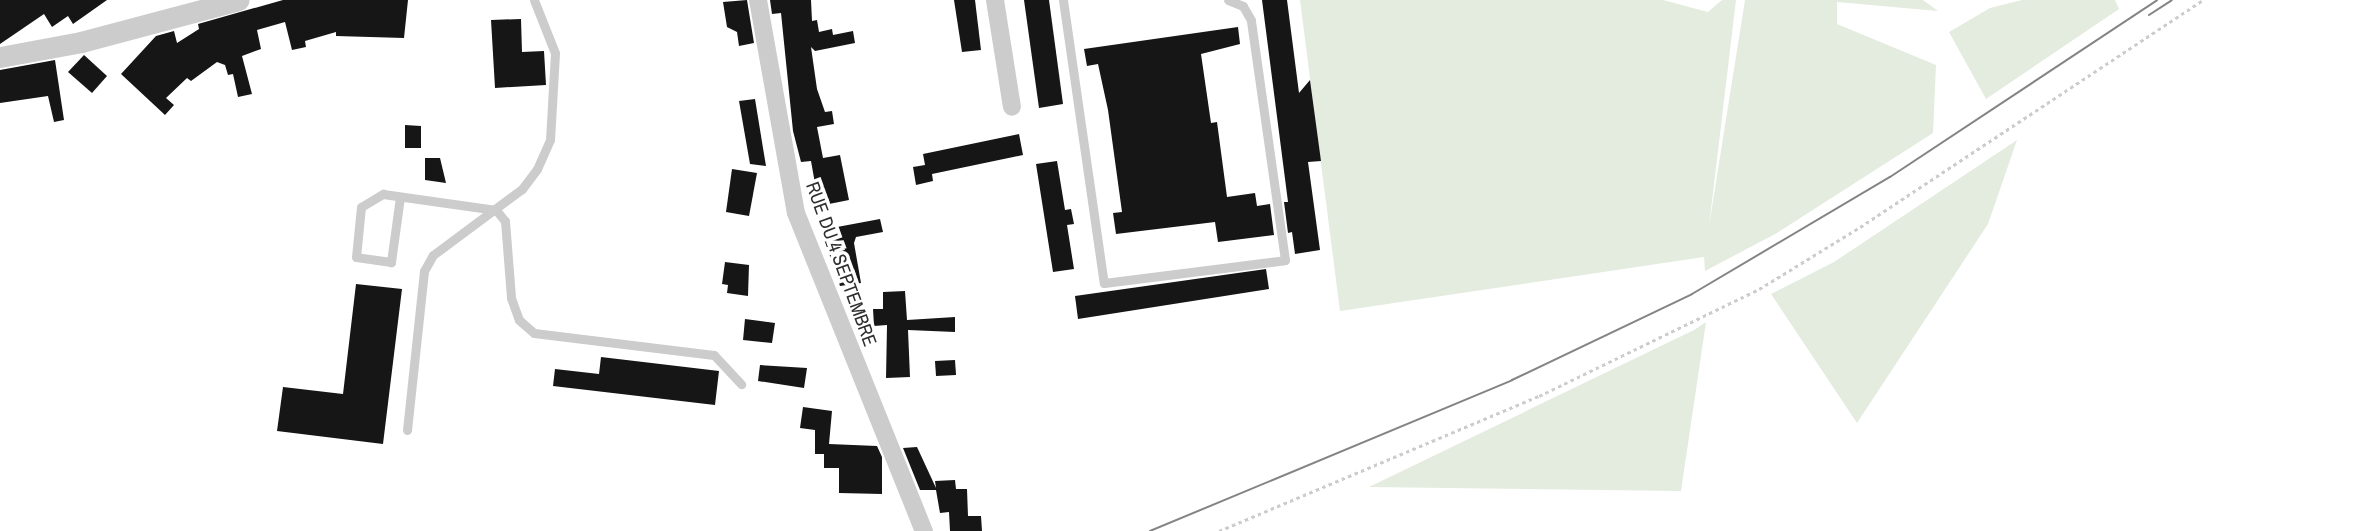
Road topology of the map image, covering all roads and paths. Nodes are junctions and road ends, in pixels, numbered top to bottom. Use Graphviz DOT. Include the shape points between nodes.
graph roads {
  1 [pos="239,0"];
  2 [pos="534,0"];
  3 [pos="758,0"];
  4 [pos="995,0"];
  5 [pos="1063,0"];
  6 [pos="1228,0"];
  7 [pos="2203,0"];
  8 [pos="0,57"];
  9 [pos="1012,107"];
  10 [pos="400,197"];
  11 [pos="496,210"];
  12 [pos="741,384"];
  13 [pos="407,430"];
  14 [pos="924,531"];
  15 [pos="1219,531"];
  1 -- 8 [label="street" via="81,42"];
  2 -- 11 [label="lane" via="555,53 550,140 537,169"];
  3 -- 14 [label="street, RUE DU 4 SEPTEMBRE" via="796,212"];
  4 -- 9 [label="street"];
  5 -- 6 [label="lane" via="1104,283 1285,260 1251,20 1243,6"];
  7 -- 15 [label="path" via="1850,234 1748,295 1564,385"];
  10 -- 10 [label="lane" via="383,194 366,200 356,257 391,262"];
  10 -- 11 [label="lane"];
  11 -- 12 [label="lane" via="505,221 511,298 519,320 534,333 714,355"];
  11 -- 13 [label="lane" via="433,255 424,271"];
}
